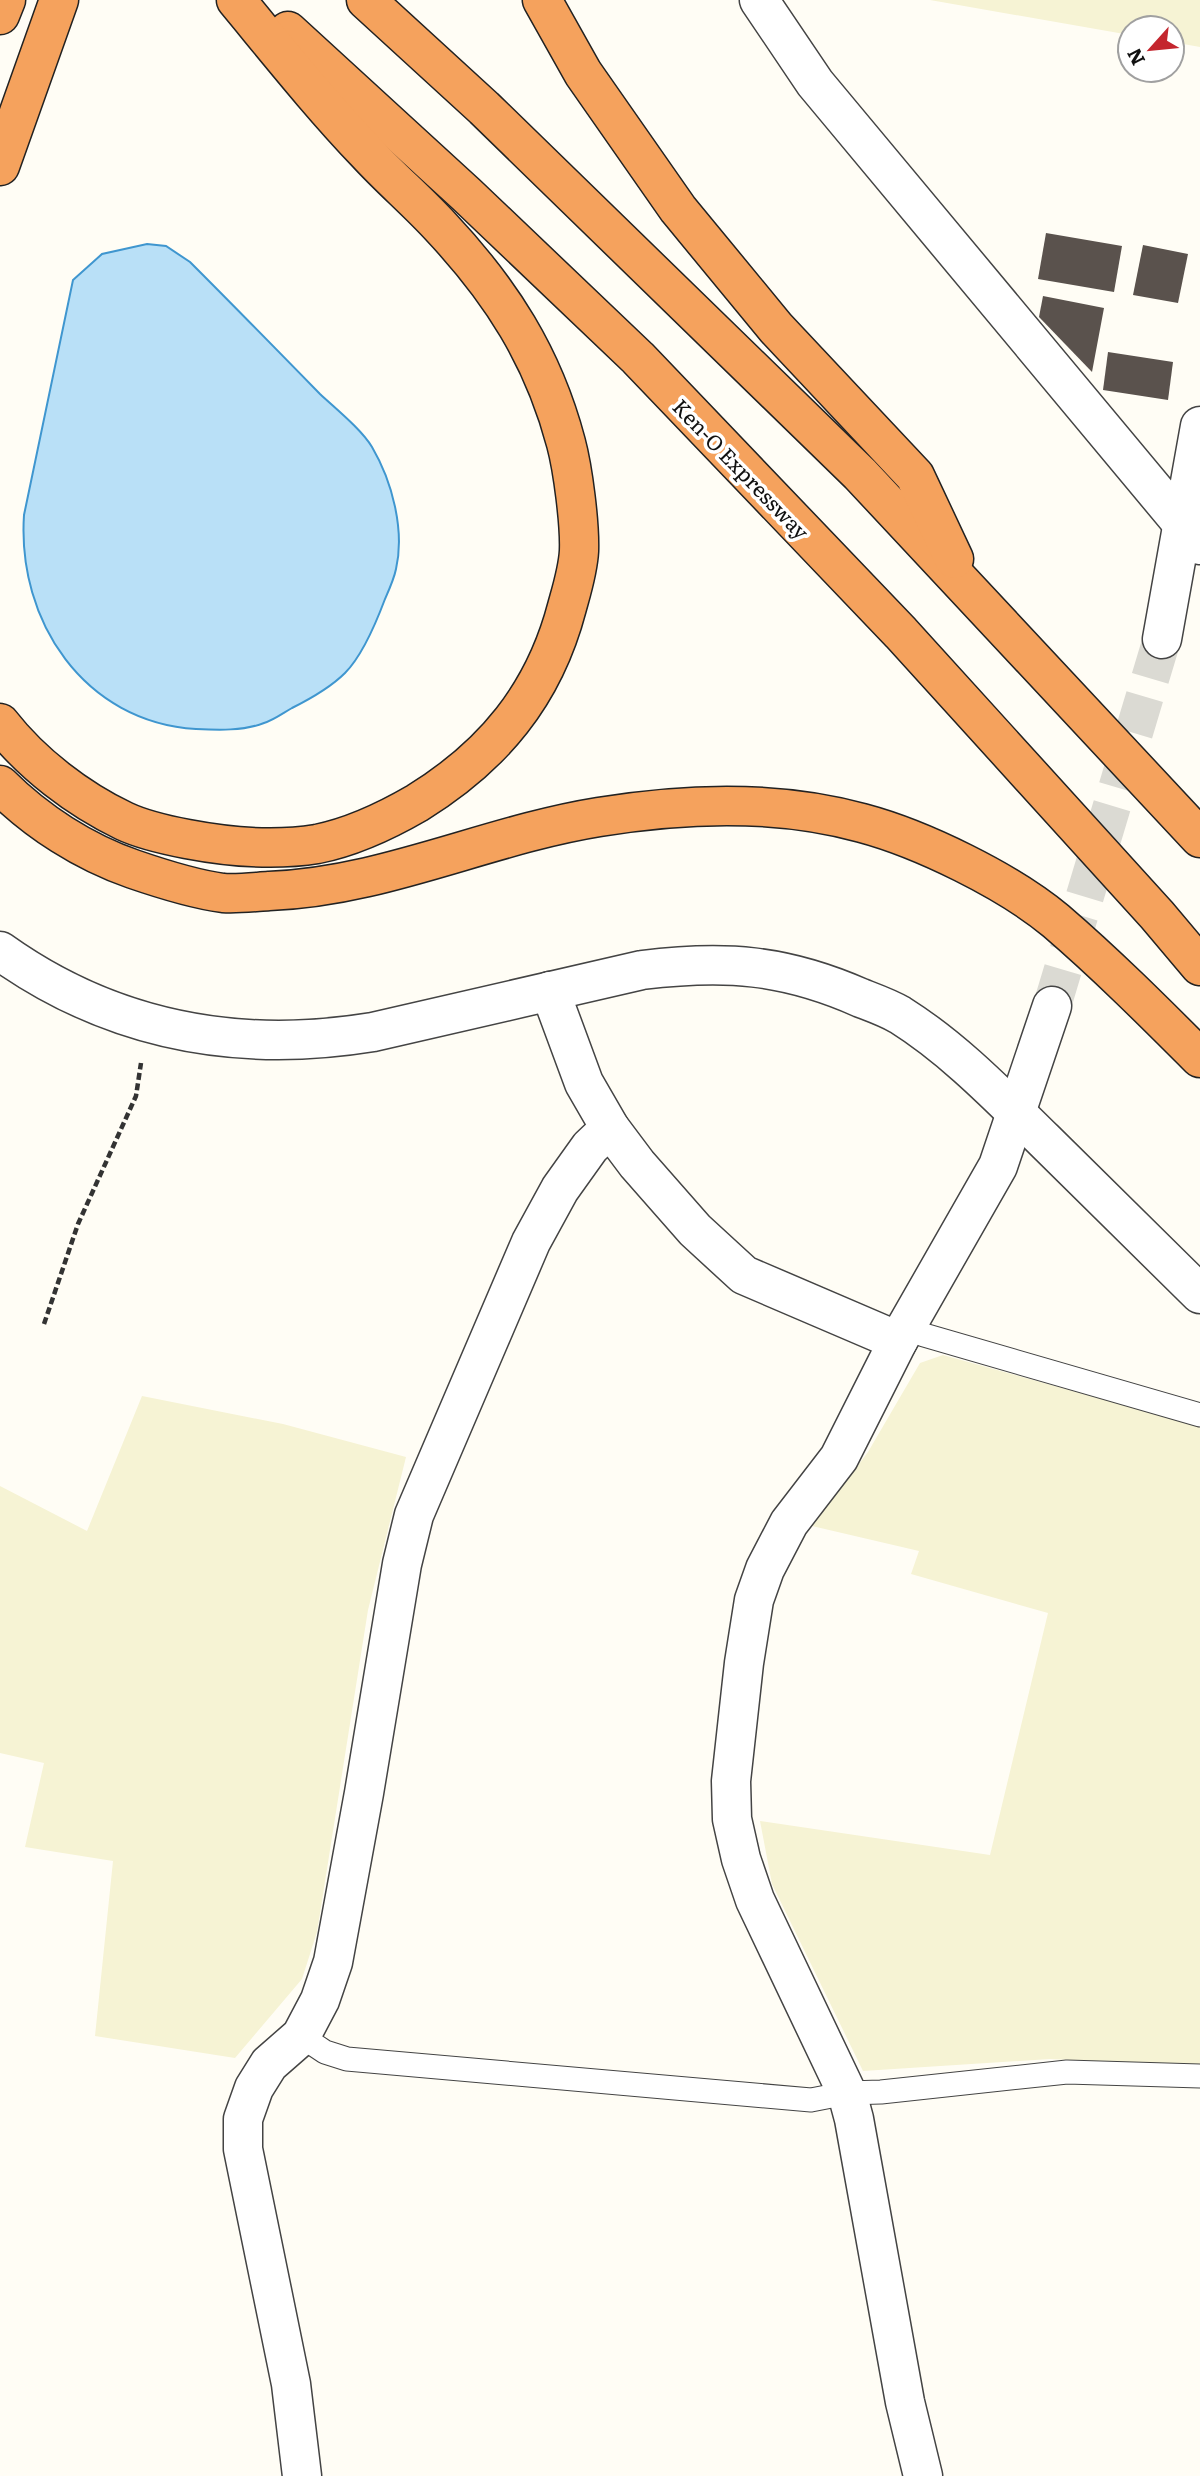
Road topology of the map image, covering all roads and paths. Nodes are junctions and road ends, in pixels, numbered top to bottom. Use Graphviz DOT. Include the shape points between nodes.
graph roads {
  1 [pos="6,0"];
  2 [pos="59,0"];
  3 [pos="236,0"];
  4 [pos="254,0"];
  5 [pos="366,0"];
  6 [pos="542,0"];
  7 [pos="759,0"];
  8 [pos="0,15"];
  9 [pos="0,166"];
  10 [pos="1200,426"];
  11 [pos="1192,535"];
  12 [pos="967,588"];
  13 [pos="1162,639"];
  14 [pos="0,723"];
  15 [pos="0,785"];
  16 [pos="1200,838"];
  17 [pos="0,951"];
  18 [pos="1200,966"];
  19 [pos="550,991"];
  20 [pos="1052,1006"];
  21 [pos="151,1025"];
  22 [pos="1200,1058"];
  23 [pos="1017,1113"];
  24 [pos="610,1128"];
  25 [pos="1200,1294"];
  26 [pos="44,1324"];
  27 [pos="902,1334"];
  28 [pos="1200,1415"];
  29 [pos="301,2036"];
  30 [pos="1200,2076"];
  31 [pos="847,2093"];
  32 [pos="302,2476"];
  33 [pos="923,2476"];
  1 -- 8 [label="highway"];
  2 -- 9 [label="highway"];
  3 -- 14 [label="highway" via="334,117 471,262 528,342 566,444 574,497 579,550 559,637 515,719 483,754 444,786 393,817 318,843 283,848 205,842 126,822 46,771"];
  4 -- 18 [label="highway, Ken-O Expressway" via="638,358 901,633"];
  5 -- 12 [label="highway" via="664,280 860,474"];
  6 -- 12 [label="highway" via="583,73 678,209 776,328 915,476"];
  7 -- 11 [label="street" via="815,83"];
  10 -- 11 [label="street"];
  11 -- 13 [label="street"];
  12 -- 16 [label="highway"];
  15 -- 22 [label="highway" via="24,809 101,858 158,878 224,893 306,890 597,818 687,807 775,806 860,822 911,839 1015,891 1054,920"];
  17 -- 21 [label="street" via="43,979"];
  19 -- 21 [label="street" via="333,1038 245,1040"];
  19 -- 23 [label="street" via="642,970 688,965 760,967 795,975 839,988 897,1014 955,1056"];
  19 -- 24 [label="street" via="584,1083"];
  20 -- 23 [label="street"];
  21 -- 26 [label="path" via="136,1096 78,1224"];
  23 -- 25 [label="street"];
  23 -- 27 [label="street" via="998,1166"];
  24 -- 27 [label="street" via="695,1230 744,1275"];
  24 -- 29 [label="street" via="560,1189 531,1242 414,1515 333,1962"];
  27 -- 28 [label="lane" via="924,1335"];
  27 -- 31 [label="street" via="839,1458 789,1523 765,1569 754,1600 744,1662 731,1781 732,1819 755,1900"];
  29 -- 31 [label="lane" via="325,2052 348,2059 811,2100"];
  29 -- 32 [label="street" via="269,2064 254,2088 243,2119 243,2150 291,2384"];
  30 -- 31 [label="lane" via="1067,2072"];
  31 -- 33 [label="street"];
}
